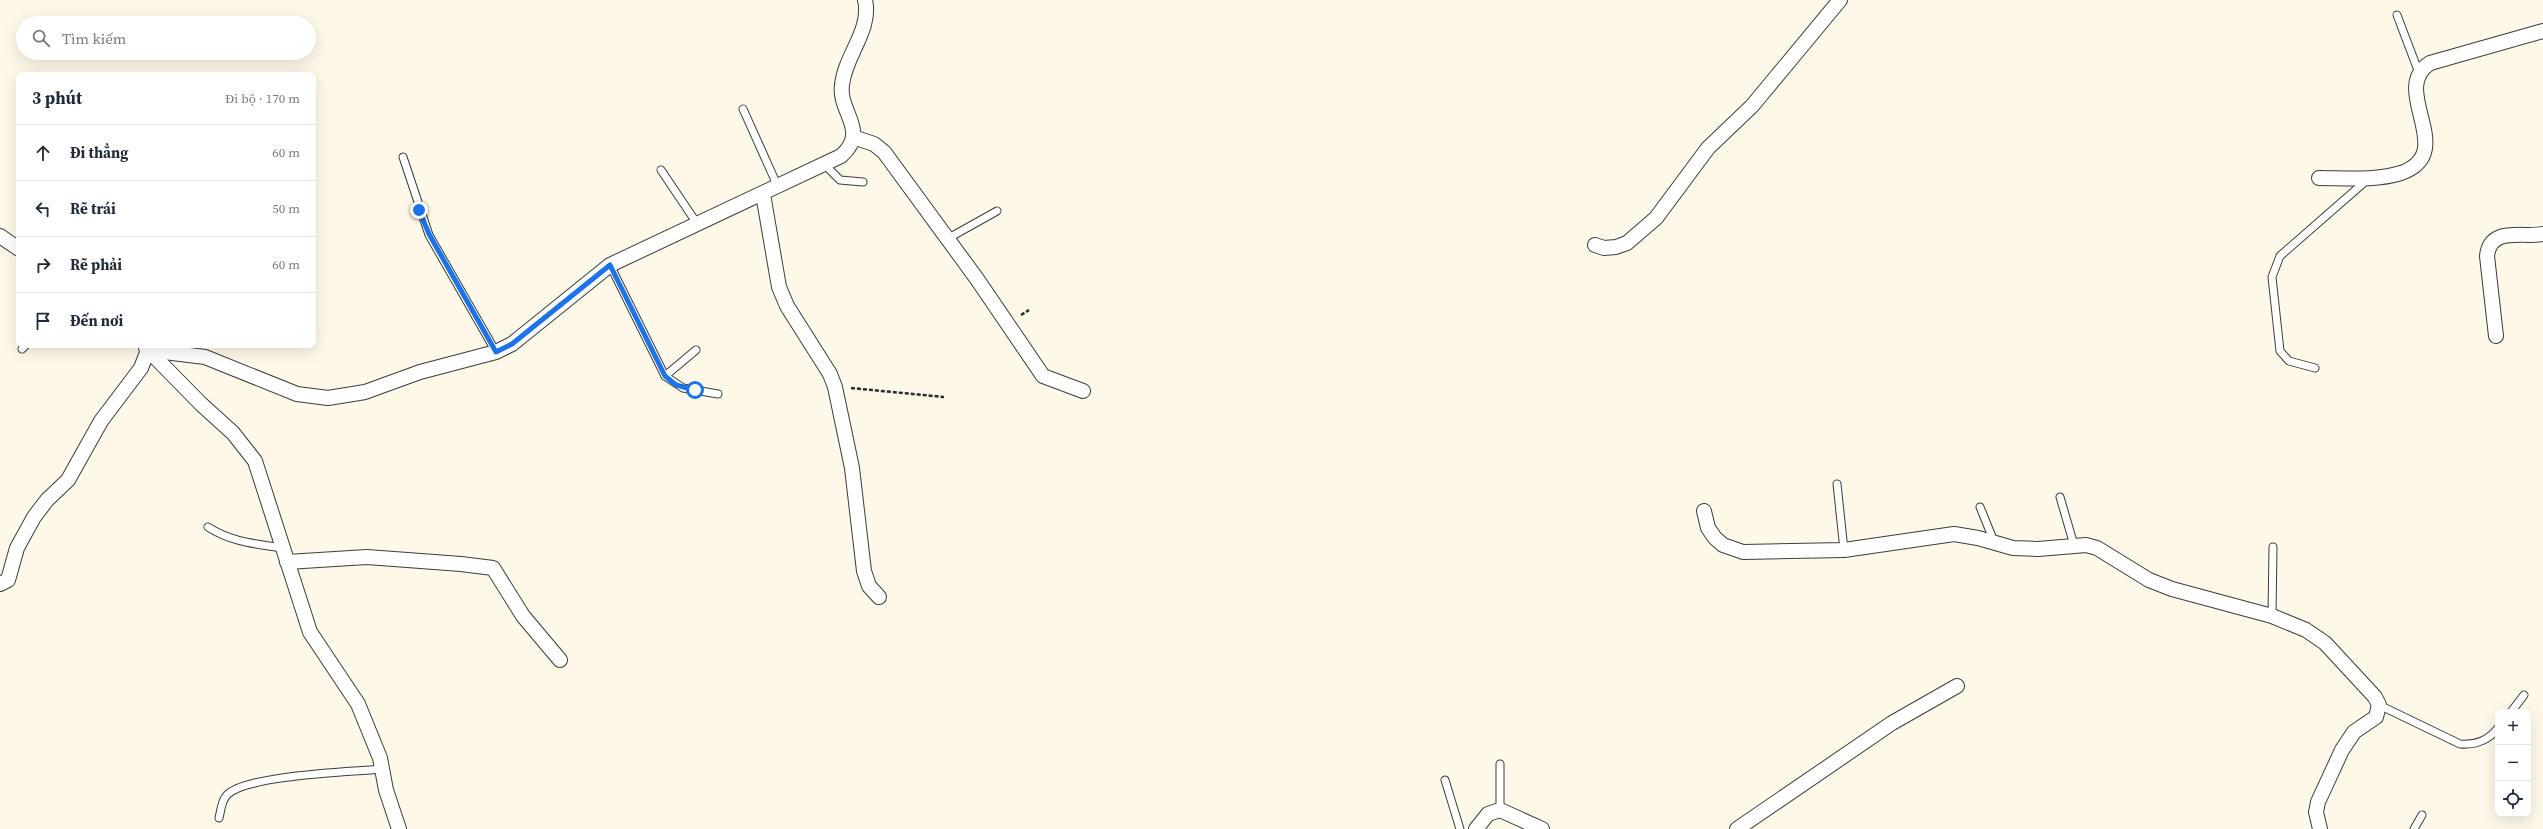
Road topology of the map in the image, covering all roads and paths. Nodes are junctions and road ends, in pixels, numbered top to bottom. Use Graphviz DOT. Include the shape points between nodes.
graph roads {
  1 [pos="865,0"];
  2 [pos="1840,0"];
  3 [pos="2397,14"];
  4 [pos="2543,31"];
  5 [pos="2419,72"];
  6 [pos="743,109"];
  7 [pos="853,137"];
  8 [pos="403,157"];
  9 [pos="824,164"];
  10 [pos="661,170"];
  11 [pos="2319,178"];
  12 [pos="2368,178"];
  13 [pos="863,182"];
  14 [pos="778,187"];
  15 [pos="763,194"];
  16 [pos="997,211"];
  17 [pos="698,224"];
  18 [pos="2543,234"];
  19 [pos="0,236"];
  20 [pos="947,239"];
  21 [pos="1595,245"];
  22 [pos="16,247"];
  23 [pos="610,265"];
  24 [pos="2496,336"];
  25 [pos="146,348"];
  26 [pos="696,350"];
  27 [pos="496,352"];
  28 [pos="2315,368"];
  29 [pos="665,376"];
  30 [pos="835,386"];
  31 [pos="1082,391"];
  32 [pos="718,394"];
  33 [pos="944,397"];
  34 [pos="1837,484"];
  35 [pos="2060,497"];
  36 [pos="1980,507"];
  37 [pos="1704,511"];
  38 [pos="208,527"];
  39 [pos="1996,545"];
  40 [pos="2074,545"];
  41 [pos="2273,547"];
  42 [pos="283,548"];
  43 [pos="1844,550"];
  44 [pos="287,562"];
  45 [pos="0,584"];
  46 [pos="879,597"];
  47 [pos="2272,616"];
  48 [pos="560,660"];
  49 [pos="1957,686"];
  50 [pos="2524,695"];
  51 [pos="2379,705"];
  52 [pos="2513,709"];
  53 [pos="2495,731"];
  54 [pos="1500,764"];
  55 [pos="382,769"];
  56 [pos="1445,780"];
  57 [pos="1500,810"];
  58 [pos="2422,815"];
  59 [pos="219,818"];
  60 [pos="399,829"];
  61 [pos="1460,829"];
  62 [pos="1476,829"];
  63 [pos="1542,829"];
  64 [pos="1737,829"];
  65 [pos="2320,829"];
  66 [pos="2414,829"];
  1 -- 7 [label="street" via="865,26 846,65 841,86 852,124"];
  2 -- 21 [label="street" via="1752,106 1708,148 1656,218 1627,243 1604,248"];
  3 -- 5 [label="lane"];
  4 -- 5 [label="street" via="2430,63"];
  5 -- 12 [label="street" via="2415,86 2425,132 2422,156 2410,169"];
  6 -- 14 [label="lane"];
  7 -- 9 [label="street" via="850,149"];
  7 -- 20 [label="street" via="874,144 884,152"];
  8 -- 27 [label="lane" via="429,234"];
  9 -- 13 [label="lane" via="840,180"];
  9 -- 14 [label="street"];
  10 -- 17 [label="lane"];
  11 -- 12 [label="street"];
  12 -- 28 [label="lane" via="2280,256 2275,266 2272,288 2280,351 2289,361"];
  14 -- 15 [label="street"];
  15 -- 17 [label="street"];
  15 -- 30 [label="street" via="778,287"];
  16 -- 20 [label="lane"];
  17 -- 23 [label="street"];
  18 -- 24 [label="street" via="2499,237 2490,244 2487,256"];
  19 -- 22 [label="street"];
  20 -- 31 [label="street" via="1043,376"];
  23 -- 27 [label="street" via="512,344"];
  23 -- 29 [label="lane"];
  25 -- 27 [label="street" via="204,357 297,394 328,398 365,392 420,372"];
  25 -- 42 [label="street" via="246,447 263,480"];
  25 -- 45 [label="street" via="141,368 101,421 68,480 34,517 17,548 8,580"];
  26 -- 29 [label="lane"];
  29 -- 32 [label="lane" via="683,388"];
  30 -- 33 [label="path"];
  30 -- 46 [label="street" via="852,468 864,571 869,586"];
  34 -- 43 [label="lane"];
  35 -- 40 [label="lane"];
  36 -- 39 [label="lane"];
  37 -- 43 [label="street" via="1708,528 1715,538 1732,550"];
  38 -- 42 [label="lane" via="222,536"];
  39 -- 40 [label="street" via="2029,549"];
  39 -- 43 [label="street" via="1978,538 1954,534"];
  40 -- 47 [label="street" via="2097,548 2148,580 2172,589"];
  41 -- 47 [label="lane"];
  42 -- 44 [label="street"];
  44 -- 48 [label="street" via="367,557 493,568 523,616"];
  44 -- 55 [label="street" via="310,632 358,704"];
  47 -- 51 [label="street" via="2306,630 2325,643 2375,697"];
  49 -- 64 [label="street" via="1892,723"];
  50 -- 52 [label="lane"];
  51 -- 53 [label="lane" via="2460,744 2485,740"];
  51 -- 65 [label="street" via="2376,717 2354,732 2342,750 2318,802 2317,816"];
  54 -- 57 [label="lane"];
  55 -- 59 [label="lane" via="287,778 251,785 227,795"];
  55 -- 60 [label="street"];
  56 -- 61 [label="lane"];
  57 -- 62 [label="street" via="1488,814"];
  57 -- 63 [label="street"];
  58 -- 66 [label="lane"];
}
